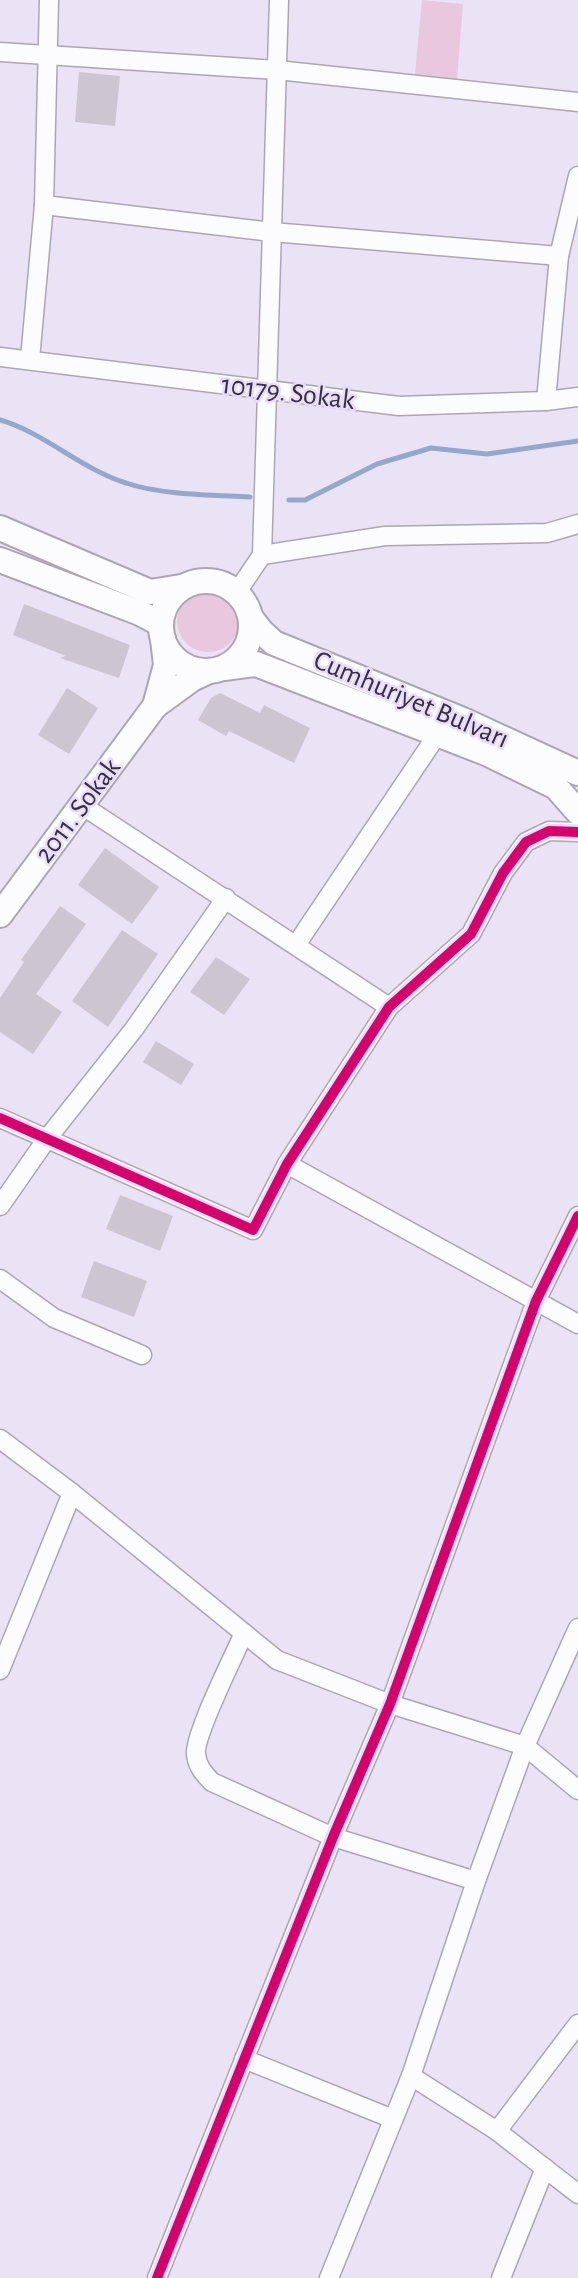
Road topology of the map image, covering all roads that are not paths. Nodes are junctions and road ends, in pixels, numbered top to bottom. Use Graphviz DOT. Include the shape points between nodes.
graph roads {
  1 [pos="49,0"];
  2 [pos="279,0"];
  3 [pos="0,52"];
  4 [pos="47,56"];
  5 [pos="277,70"];
  6 [pos="578,102"];
  7 [pos="578,176"];
  8 [pos="44,205"];
  9 [pos="272,232"];
  10 [pos="559,256"];
  11 [pos="0,357"];
  12 [pos="30,359"];
  13 [pos="267,390"];
  14 [pos="578,397"];
  15 [pos="546,401"];
  16 [pos="578,524"];
  17 [pos="0,528"];
  18 [pos="262,555"];
  19 [pos="5,570"];
  20 [pos="181,587"];
  21 [pos="237,592"];
  22 [pos="251,618"];
  23 [pos="162,632"];
  24 [pos="216,669"];
  25 [pos="155,706"];
  26 [pos="437,735"];
  27 [pos="578,773"];
  28 [pos="83,806"];
  29 [pos="578,812"];
  30 [pos="578,832"];
  31 [pos="226,898"];
  32 [pos="3,906"];
  33 [pos="296,945"];
  34 [pos="389,1007"];
  35 [pos="0,1118"];
  36 [pos="46,1140"];
  37 [pos="288,1164"];
  38 [pos="0,1206"];
  39 [pos="578,1216"];
  40 [pos="0,1279"];
  41 [pos="536,1301"];
  42 [pos="578,1324"];
  43 [pos="142,1355"];
  44 [pos="0,1439"];
  45 [pos="72,1493"];
  46 [pos="578,1628"];
  47 [pos="244,1633"];
  48 [pos="6,1638"];
  49 [pos="0,1670"];
  50 [pos="390,1704"];
  51 [pos="525,1746"];
  52 [pos="578,1790"];
  53 [pos="333,1837"];
  54 [pos="476,1881"];
  55 [pos="578,2024"];
  56 [pos="244,2059"];
  57 [pos="411,2076"];
  58 [pos="393,2119"];
  59 [pos="497,2131"];
  60 [pos="545,2168"];
  61 [pos="578,2194"];
  62 [pos="157,2278"];
  63 [pos="329,2278"];
  64 [pos="501,2278"];
  1 -- 4 [label="street"];
  2 -- 5 [label="street"];
  3 -- 4 [label="street"];
  4 -- 5 [label="street"];
  4 -- 8 [label="street"];
  5 -- 6 [label="street"];
  5 -- 9 [label="street"];
  7 -- 10 [label="street"];
  8 -- 9 [label="street"];
  8 -- 12 [label="street"];
  9 -- 10 [label="street"];
  9 -- 13 [label="street"];
  10 -- 15 [label="street"];
  11 -- 12 [label="street, 10179. Sokak"];
  12 -- 13 [label="street, 10179. Sokak"];
  13 -- 15 [label="street, 10179. Sokak" via="399,406"];
  13 -- 18 [label="street"];
  14 -- 15 [label="street, 10179. Sokak"];
  16 -- 18 [label="street" via="547,533 386,536"];
  17 -- 20 [label="main road" via="150,592"];
  18 -- 21 [label="street"];
  19 -- 23 [label="main road" via="140,613"];
  20 -- 21 [label="main road" via="210,580"];
  20 -- 23 [label="main road" via="163,610"];
  21 -- 22 [label="main road"];
  22 -- 24 [label="main road" via="246,648 236,660"];
  22 -- 27 [label="main road, Cumhuriyet Bulvarı" via="274,643 463,720"];
  23 -- 24 [label="main road" via="169,653 180,663 194,669"];
  23 -- 25 [label="main road" via="166,665"];
  24 -- 25 [label="main road" via="192,679"];
  24 -- 26 [label="main road" via="256,664"];
  25 -- 28 [label="main road, 2011. Sokak"];
  26 -- 29 [label="main road" via="556,787"];
  26 -- 33 [label="street"];
  28 -- 31 [label="street"];
  28 -- 32 [label="main road, 2011. Sokak"];
  30 -- 34 [label="street" via="549,831 526,842 503,873 471,934"];
  31 -- 33 [label="street"];
  31 -- 36 [label="street" via="134,1029"];
  33 -- 34 [label="street"];
  34 -- 37 [label="street"];
  35 -- 36 [label="street"];
  36 -- 37 [label="street" via="253,1230"];
  36 -- 38 [label="street"];
  37 -- 41 [label="street"];
  39 -- 41 [label="street"];
  40 -- 43 [label="street" via="54,1318"];
  41 -- 42 [label="street"];
  41 -- 50 [label="street"];
  44 -- 45 [label="street"];
  45 -- 47 [label="street"];
  45 -- 48 [label="street"];
  46 -- 51 [label="street"];
  47 -- 50 [label="street" via="277,1660"];
  47 -- 53 [label="street" via="198,1738 201,1769 212,1782"];
  48 -- 49 [label="street"];
  50 -- 51 [label="street"];
  50 -- 53 [label="street"];
  51 -- 52 [label="street"];
  51 -- 54 [label="street"];
  53 -- 54 [label="street"];
  53 -- 56 [label="street"];
  54 -- 57 [label="street"];
  55 -- 59 [label="street"];
  56 -- 58 [label="street"];
  56 -- 62 [label="street"];
  57 -- 58 [label="street"];
  57 -- 59 [label="street"];
  58 -- 63 [label="street"];
  59 -- 60 [label="street"];
  60 -- 61 [label="street"];
  60 -- 64 [label="street"];
}
